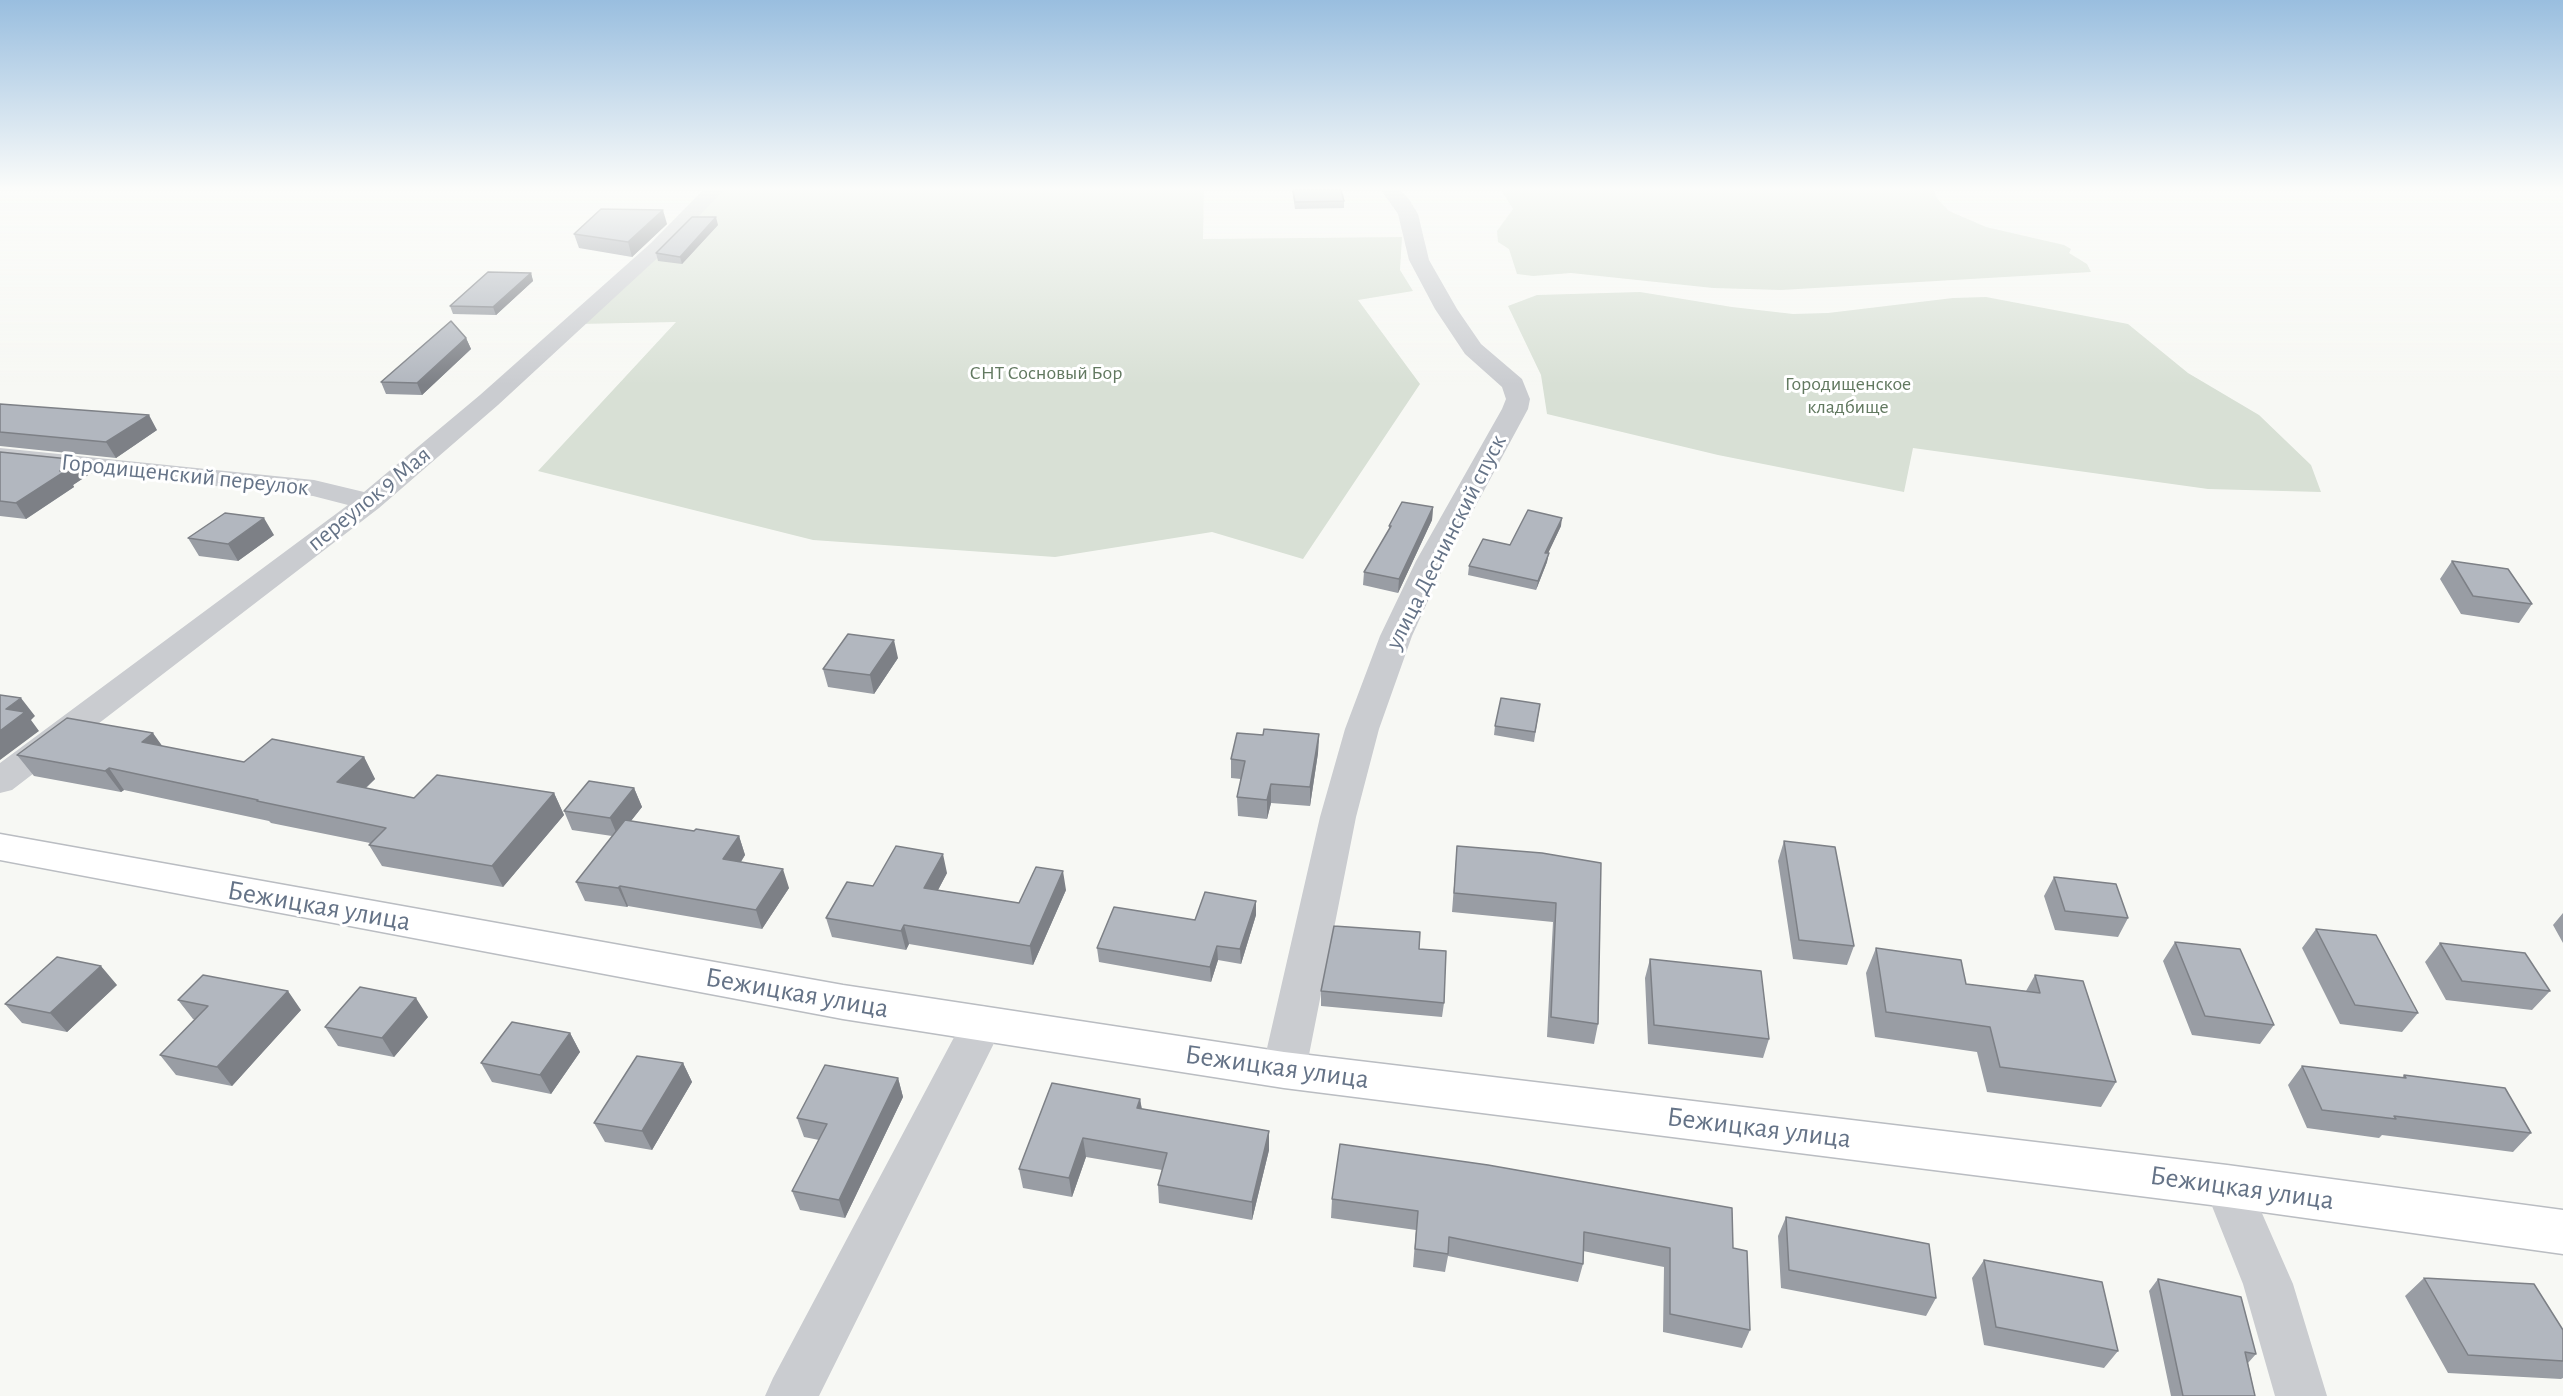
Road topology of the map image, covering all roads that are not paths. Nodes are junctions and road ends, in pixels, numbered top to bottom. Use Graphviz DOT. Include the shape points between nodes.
graph roads {
  1 [pos="650,255"];
  2 [pos="1418,255"];
  3 [pos="0,456"];
  4 [pos="369,502"];
  5 [pos="0,781"];
  6 [pos="0,847"];
  7 [pos="983,1023"];
  8 [pos="1284,1070"];
  9 [pos="2227,1186"];
  10 [pos="2563,1232"];
  11 [pos="791,1396"];
  12 [pos="2301,1396"];
  1 -- 4 [label="street, переулок 9 Мая"];
  2 -- 8 [label="street, улица Деснинский спуск" via="1446,309 1473,349 1513,384 1518,399 1431,561 1396,636 1362,729 1338,817"];
  3 -- 4 [label="street, Городищенский переулок" via="314,488"];
  4 -- 5 [label="street, переулок 9 Мая"];
  6 -- 7 [label="main road, Бежицкая улица" via="843,1002"];
  7 -- 8 [label="main road, Бежицкая улица"];
  7 -- 11 [label="street"];
  8 -- 9 [label="main road, Бежицкая улица"];
  9 -- 10 [label="main road, Бежицкая улица"];
  9 -- 12 [label="street" via="2268,1284"];
}
